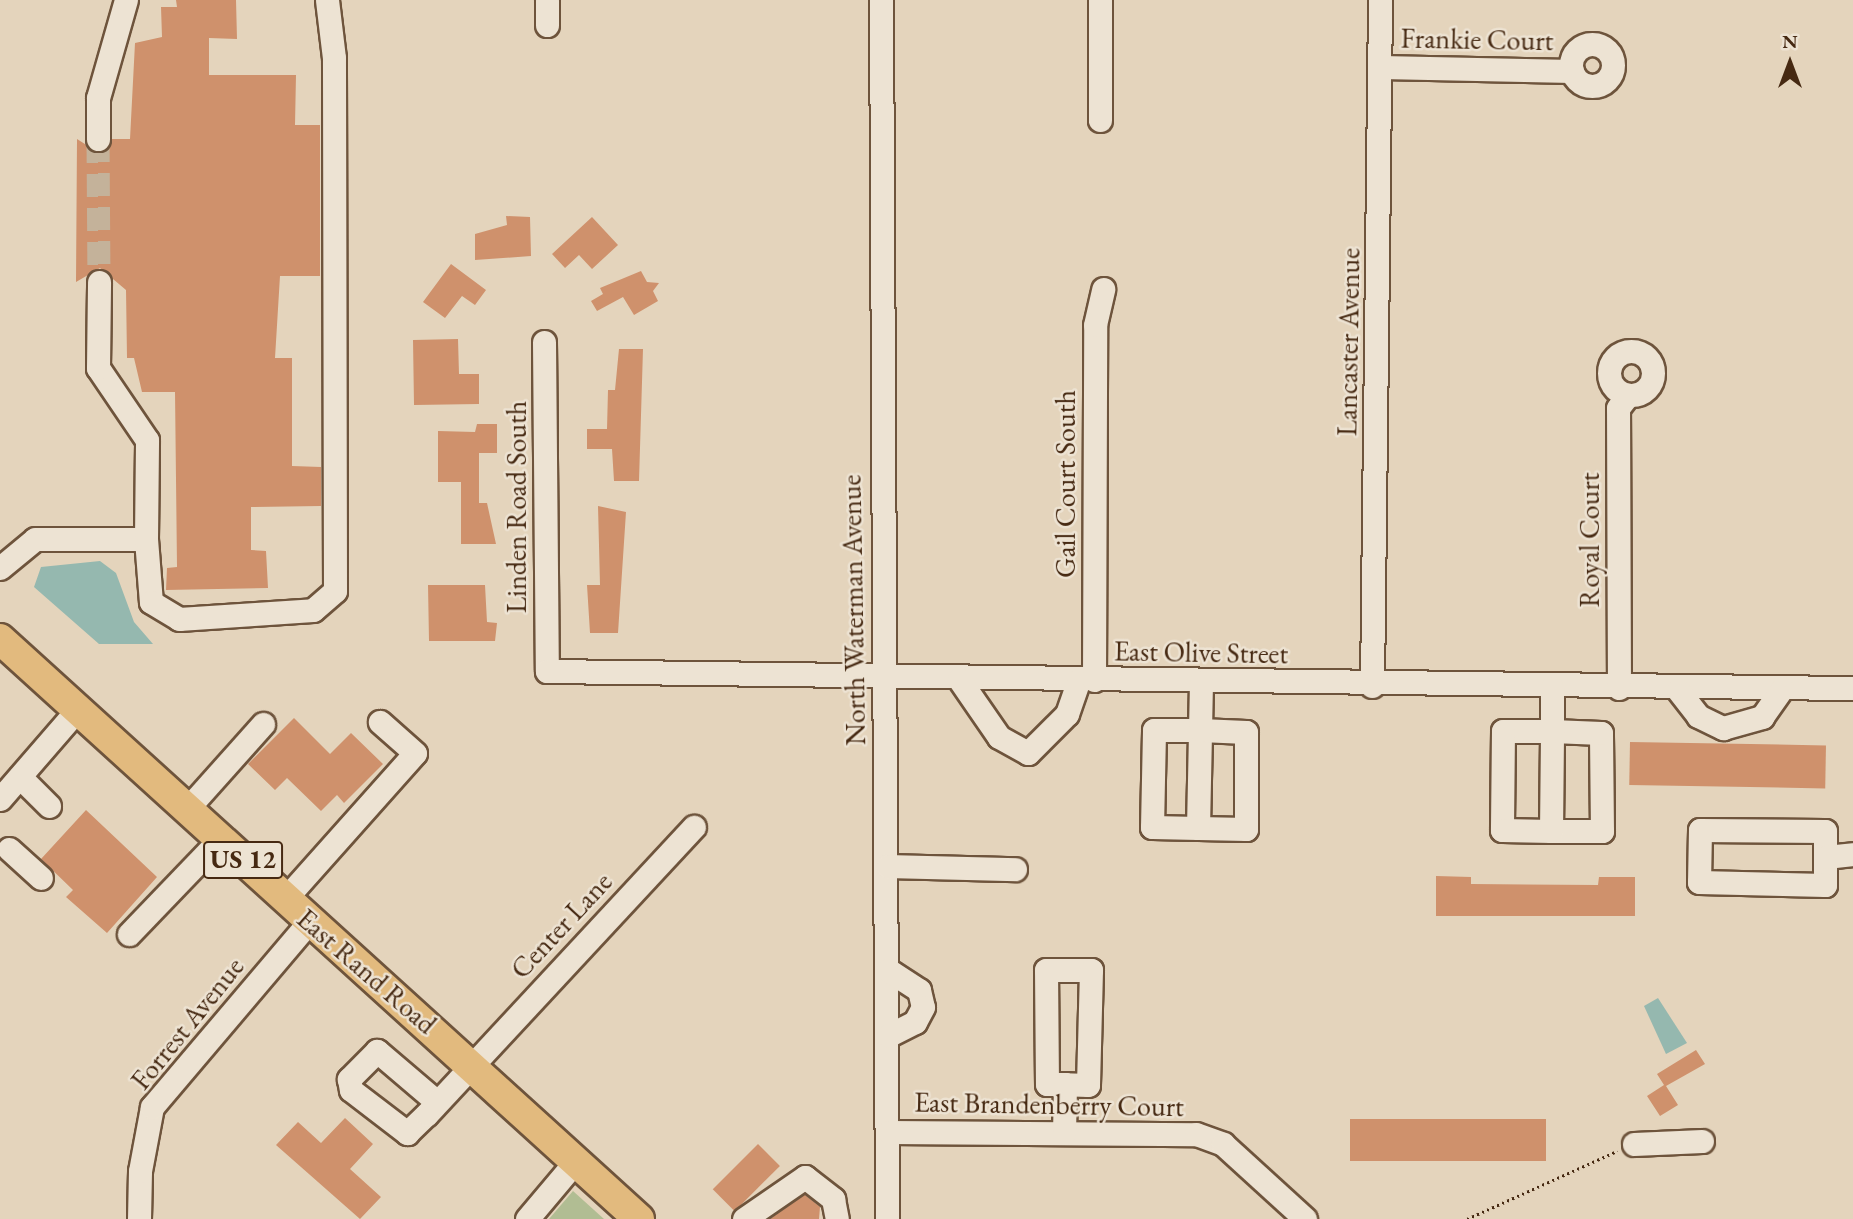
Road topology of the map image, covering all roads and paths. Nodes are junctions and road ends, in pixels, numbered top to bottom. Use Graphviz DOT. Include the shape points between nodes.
graph roads {
  1 [pos="126,0"];
  2 [pos="327,0"];
  3 [pos="547,0"];
  4 [pos="881,0"];
  5 [pos="1100,0"];
  6 [pos="1380,0"];
  7 [pos="547,25"];
  8 [pos="1381,67"];
  9 [pos="1572,71"];
  10 [pos="1100,120"];
  11 [pos="98,139"];
  12 [pos="99,282"];
  13 [pos="1103,289"];
  14 [pos="544,342"];
  15 [pos="1628,395"];
  16 [pos="146,539"];
  17 [pos="0,568"];
  18 [pos="0,639"];
  19 [pos="547,671"];
  20 [pos="883,679"];
  21 [pos="959,679"];
  22 [pos="1086,680"];
  23 [pos="1201,682"];
  24 [pos="1372,686"];
  25 [pos="1552,688"];
  26 [pos="1619,688"];
  27 [pos="1782,688"];
  28 [pos="1853,688"];
  29 [pos="1678,690"];
  30 [pos="78,709"];
  31 [pos="380,722"];
  32 [pos="263,724"];
  33 [pos="1200,730"];
  34 [pos="1552,731"];
  35 [pos="20,777"];
  36 [pos="0,799"];
  37 [pos="49,806"];
  38 [pos="187,809"];
  39 [pos="694,827"];
  40 [pos="1198,828"];
  41 [pos="1552,831"];
  42 [pos="220,839"];
  43 [pos="9,849"];
  44 [pos="1853,854"];
  45 [pos="1826,857"];
  46 [pos="888,866"];
  47 [pos="1015,869"];
  48 [pos="41,878"];
  49 [pos="285,899"];
  50 [pos="310,921"];
  51 [pos="129,934"];
  52 [pos="888,970"];
  53 [pos="888,1036"];
  54 [pos="472,1063"];
  55 [pos="1065,1084"];
  56 [pos="437,1102"];
  57 [pos="889,1132"];
  58 [pos="1064,1133"];
  59 [pos="1702,1141"];
  60 [pos="1634,1144"];
  61 [pos="575,1162"];
  62 [pos="139,1219"];
  63 [pos="527,1219"];
  64 [pos="639,1219"];
  65 [pos="744,1219"];
  66 [pos="836,1219"];
  67 [pos="887,1219"];
  68 [pos="1304,1219"];
  69 [pos="1467,1219"];
  1 -- 11 [label="street" via="98,98"];
  2 -- 16 [label="street" via="334,58 335,591 313,610 179,619 150,602"];
  3 -- 7 [label="street"];
  4 -- 20 [label="street, North Waterman Avenue"];
  5 -- 10 [label="street"];
  6 -- 8 [label="street, Lancaster Avenue"];
  8 -- 9 [label="street, Frankie Court"];
  8 -- 24 [label="street, Lancaster Avenue"];
  12 -- 16 [label="street" via="98,368 147,440"];
  13 -- 22 [label="street, Gail Court South" via="1095,325"];
  14 -- 19 [label="street, Linden Road South"];
  15 -- 26 [label="street, Royal Court" via="1618,408"];
  16 -- 17 [label="street" via="35,539"];
  18 -- 30 [label="main road, East Rand Road / US 12"];
  19 -- 20 [label="street, East Olive Street"];
  20 -- 21 [label="street, East Olive Street"];
  20 -- 46 [label="street, North Waterman Avenue"];
  21 -- 22 [label="street, East Olive Street"];
  21 -- 22 [label="street, Gail Court South" via="999,737 1028,753 1067,714"];
  22 -- 23 [label="street, East Olive Street"];
  23 -- 24 [label="street, East Olive Street"];
  23 -- 33 [label="street"];
  24 -- 25 [label="street, East Olive Street"];
  25 -- 26 [label="street, East Olive Street"];
  25 -- 34 [label="street"];
  26 -- 29 [label="street, East Olive Street"];
  27 -- 28 [label="street, East Olive Street"];
  27 -- 29 [label="street, East Olive Street"];
  27 -- 29 [label="street" via="1762,717 1723,728 1698,716"];
  30 -- 35 [label="street"];
  30 -- 38 [label="main road, East Rand Road / US 12"];
  31 -- 49 [label="street" via="415,753"];
  32 -- 38 [label="street"];
  33 -- 40 [label="street"];
  33 -- 40 [label="street" via="1154,730 1153,758 1152,827"];
  33 -- 40 [label="street" via="1246,732 1246,829"];
  34 -- 41 [label="street"];
  34 -- 41 [label="street" via="1601,733 1602,831"];
  34 -- 41 [label="street" via="1503,731 1502,830"];
  35 -- 36 [label="street"];
  35 -- 37 [label="street"];
  38 -- 42 [label="main road, East Rand Road / US 12"];
  39 -- 54 [label="street, Center Lane"];
  42 -- 49 [label="main road, East Rand Road / US 12"];
  42 -- 51 [label="street"];
  43 -- 48 [label="street"];
  44 -- 45 [label="street"];
  45 -- 45 [label="street" via="1825,885 1699,881 1700,830 1825,831"];
  46 -- 47 [label="street"];
  46 -- 52 [label="street, North Waterman Avenue"];
  49 -- 50 [label="main road, East Rand Road / US 12"];
  50 -- 54 [label="main road, East Rand Road / US 12"];
  50 -- 62 [label="street, Forrest Avenue" via="152,1107 140,1171"];
  52 -- 53 [label="street, North Waterman Avenue"];
  52 -- 53 [label="street" via="919,990 923,1007 915,1022"];
  53 -- 57 [label="street, North Waterman Avenue"];
  54 -- 56 [label="street, Center Lane"];
  54 -- 61 [label="main road, East Rand Road / US 12"];
  55 -- 55 [label="street" via="1047,1084 1046,971 1091,970 1088,1085"];
  55 -- 58 [label="street"];
  56 -- 56 [label="street, Center Lane" via="407,1133 394,1128 351,1090 349,1079 377,1051"];
  57 -- 58 [label="street, East Brandenberry Court"];
  57 -- 67 [label="street, North Waterman Avenue"];
  58 -- 68 [label="street, East Brandenberry Court" via="1196,1134 1214,1141"];
  59 -- 60 [label="street"];
  60 -- 69 [label="path"];
  61 -- 63 [label="street"];
  61 -- 64 [label="main road, East Rand Road / US 12"];
  65 -- 66 [label="street" via="805,1177 833,1199"];
}
